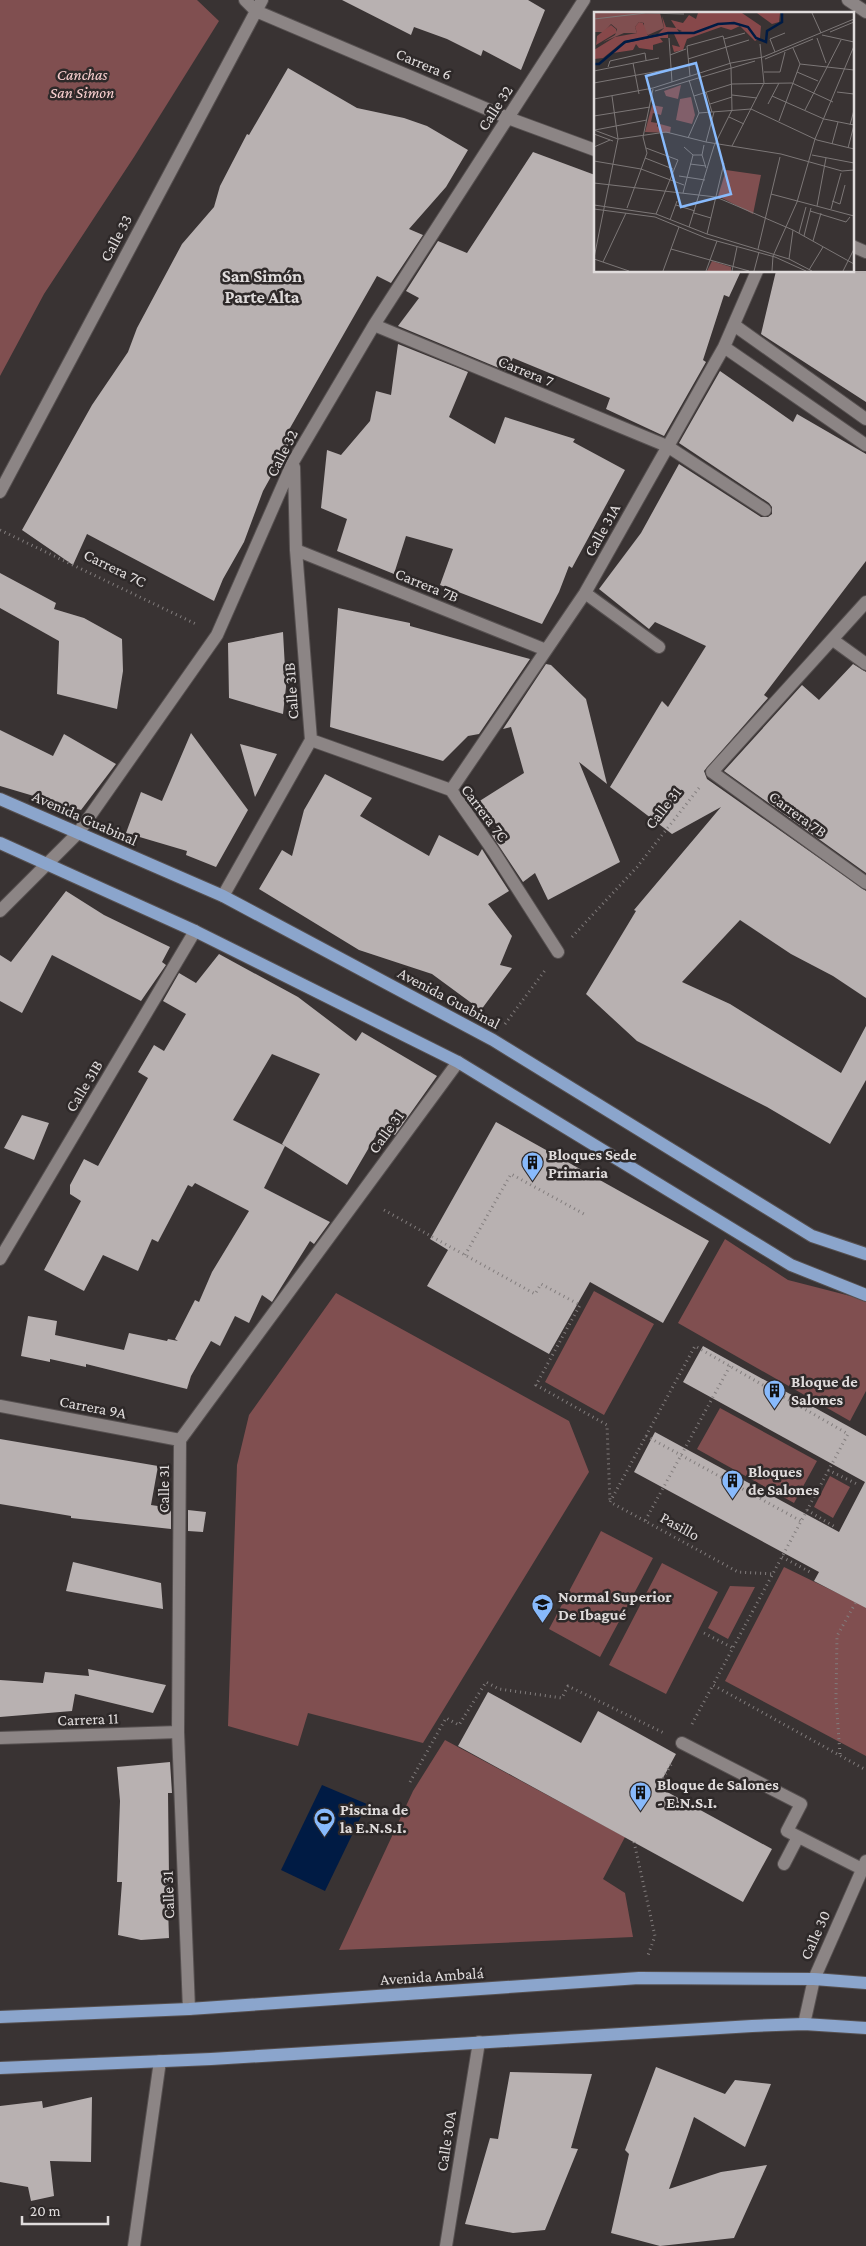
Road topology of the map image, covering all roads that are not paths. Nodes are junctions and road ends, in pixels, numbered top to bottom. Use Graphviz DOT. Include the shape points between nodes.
graph roads {
  1 [pos="245,0"];
  2 [pos="584,0"];
  3 [pos="848,0"];
  4 [pos="259,5"];
  5 [pos="866,12"];
  6 [pos="508,118"];
  7 [pos="594,150"];
  8 [pos="854,247"];
  9 [pos="866,252"];
  10 [pos="757,272"];
  11 [pos="374,326"];
  12 [pos="734,326"];
  13 [pos="724,347"];
  14 [pos="866,420"];
  15 [pos="866,445"];
  16 [pos="667,446"];
  17 [pos="293,462"];
  18 [pos="0,492"];
  19 [pos="765,510"];
  20 [pos="296,550"];
  21 [pos="585,593"];
  22 [pos="866,602"];
  23 [pos="833,640"];
  24 [pos="659,647"];
  25 [pos="546,650"];
  26 [pos="866,664"];
  27 [pos="310,740"];
  28 [pos="451,790"];
  29 [pos="0,799"];
  30 [pos="78,833"];
  31 [pos="0,843"];
  32 [pos="47,863"];
  33 [pos="866,883"];
  34 [pos="223,896"];
  35 [pos="0,911"];
  36 [pos="195,931"];
  37 [pos="558,952"];
  38 [pos="458,1062"];
  39 [pos="866,1254"];
  40 [pos="0,1259"];
  41 [pos="866,1295"];
  42 [pos="0,1406"];
  43 [pos="180,1440"];
  44 [pos="178,1732"];
  45 [pos="0,1738"];
  46 [pos="682,1743"];
  47 [pos="798,1837"];
  48 [pos="784,1864"];
  49 [pos="864,1865"];
  50 [pos="814,1979"];
  51 [pos="866,1983"];
  52 [pos="189,2009"];
  53 [pos="0,2017"];
  54 [pos="804,2024"];
  55 [pos="866,2028"];
  56 [pos="479,2042"];
  57 [pos="160,2061"];
  58 [pos="0,2068"];
  59 [pos="134,2246"];
  60 [pos="446,2246"];
  1 -- 4 [label="street, Carrera 6"];
  2 -- 6 [label="street, Calle 32"];
  3 -- 5 [label="street"];
  4 -- 6 [label="street, Carrera 6"];
  4 -- 18 [label="street, Calle 33"];
  6 -- 7 [label="street, Carrera 6"];
  6 -- 11 [label="street, Calle 32"];
  8 -- 9 [label="street"];
  10 -- 12 [label="street, Calle 31A"];
  11 -- 16 [label="street, Carrera 7"];
  11 -- 17 [label="street, Calle 32"];
  12 -- 13 [label="street, Calle 31A"];
  12 -- 14 [label="street"];
  13 -- 15 [label="street"];
  13 -- 16 [label="street, Calle 31A"];
  16 -- 19 [label="street, Carrera 7"];
  16 -- 21 [label="street, Calle 31A"];
  17 -- 20 [label="street, Calle 31B"];
  17 -- 30 [label="street, Calle 32" via="217,635"];
  20 -- 25 [label="street, Carrera 7B"];
  20 -- 27 [label="street, Calle 31B"];
  21 -- 24 [label="street"];
  21 -- 25 [label="street, Calle 31A"];
  22 -- 23 [label="street"];
  23 -- 26 [label="street"];
  23 -- 33 [label="street, Carrera 7B" via="712,772"];
  25 -- 28 [label="street, Calle 31A"];
  27 -- 28 [label="street, Carrera 7C"];
  27 -- 34 [label="street, Calle 31B"];
  28 -- 37 [label="street, Carrera 7C"];
  29 -- 30 [label="main road, Avenida Guabinal"];
  30 -- 32 [label="street, Calle 32"];
  30 -- 34 [label="main road, Avenida Guabinal"];
  31 -- 32 [label="main road"];
  32 -- 35 [label="street, Calle 32"];
  32 -- 36 [label="main road"];
  34 -- 39 [label="main road, Avenida Guabinal" via="493,1040 812,1236"];
  36 -- 38 [label="main road"];
  36 -- 40 [label="street, Calle 31B"];
  38 -- 41 [label="main road" via="791,1265"];
  38 -- 43 [label="street, Calle 31"];
  42 -- 43 [label="street, Carrera 9A"];
  43 -- 44 [label="street, Calle 31"];
  44 -- 45 [label="street, Carrera 11"];
  44 -- 52 [label="street, Calle 31"];
  46 -- 47 [label="street" via="801,1804 787,1831"];
  47 -- 48 [label="street"];
  47 -- 49 [label="street"];
  49 -- 50 [label="street, Calle 30"];
  50 -- 51 [label="main road, Avenida Ambalá"];
  50 -- 52 [label="main road, Avenida Ambalá" via="639,1978"];
  50 -- 54 [label="street, Calle 30"];
  52 -- 53 [label="main road, Avenida Ambalá"];
  54 -- 55 [label="main road"];
  54 -- 56 [label="main road"];
  56 -- 57 [label="main road"];
  56 -- 60 [label="street, Calle 30A"];
  57 -- 58 [label="main road"];
  57 -- 59 [label="street"];
}
